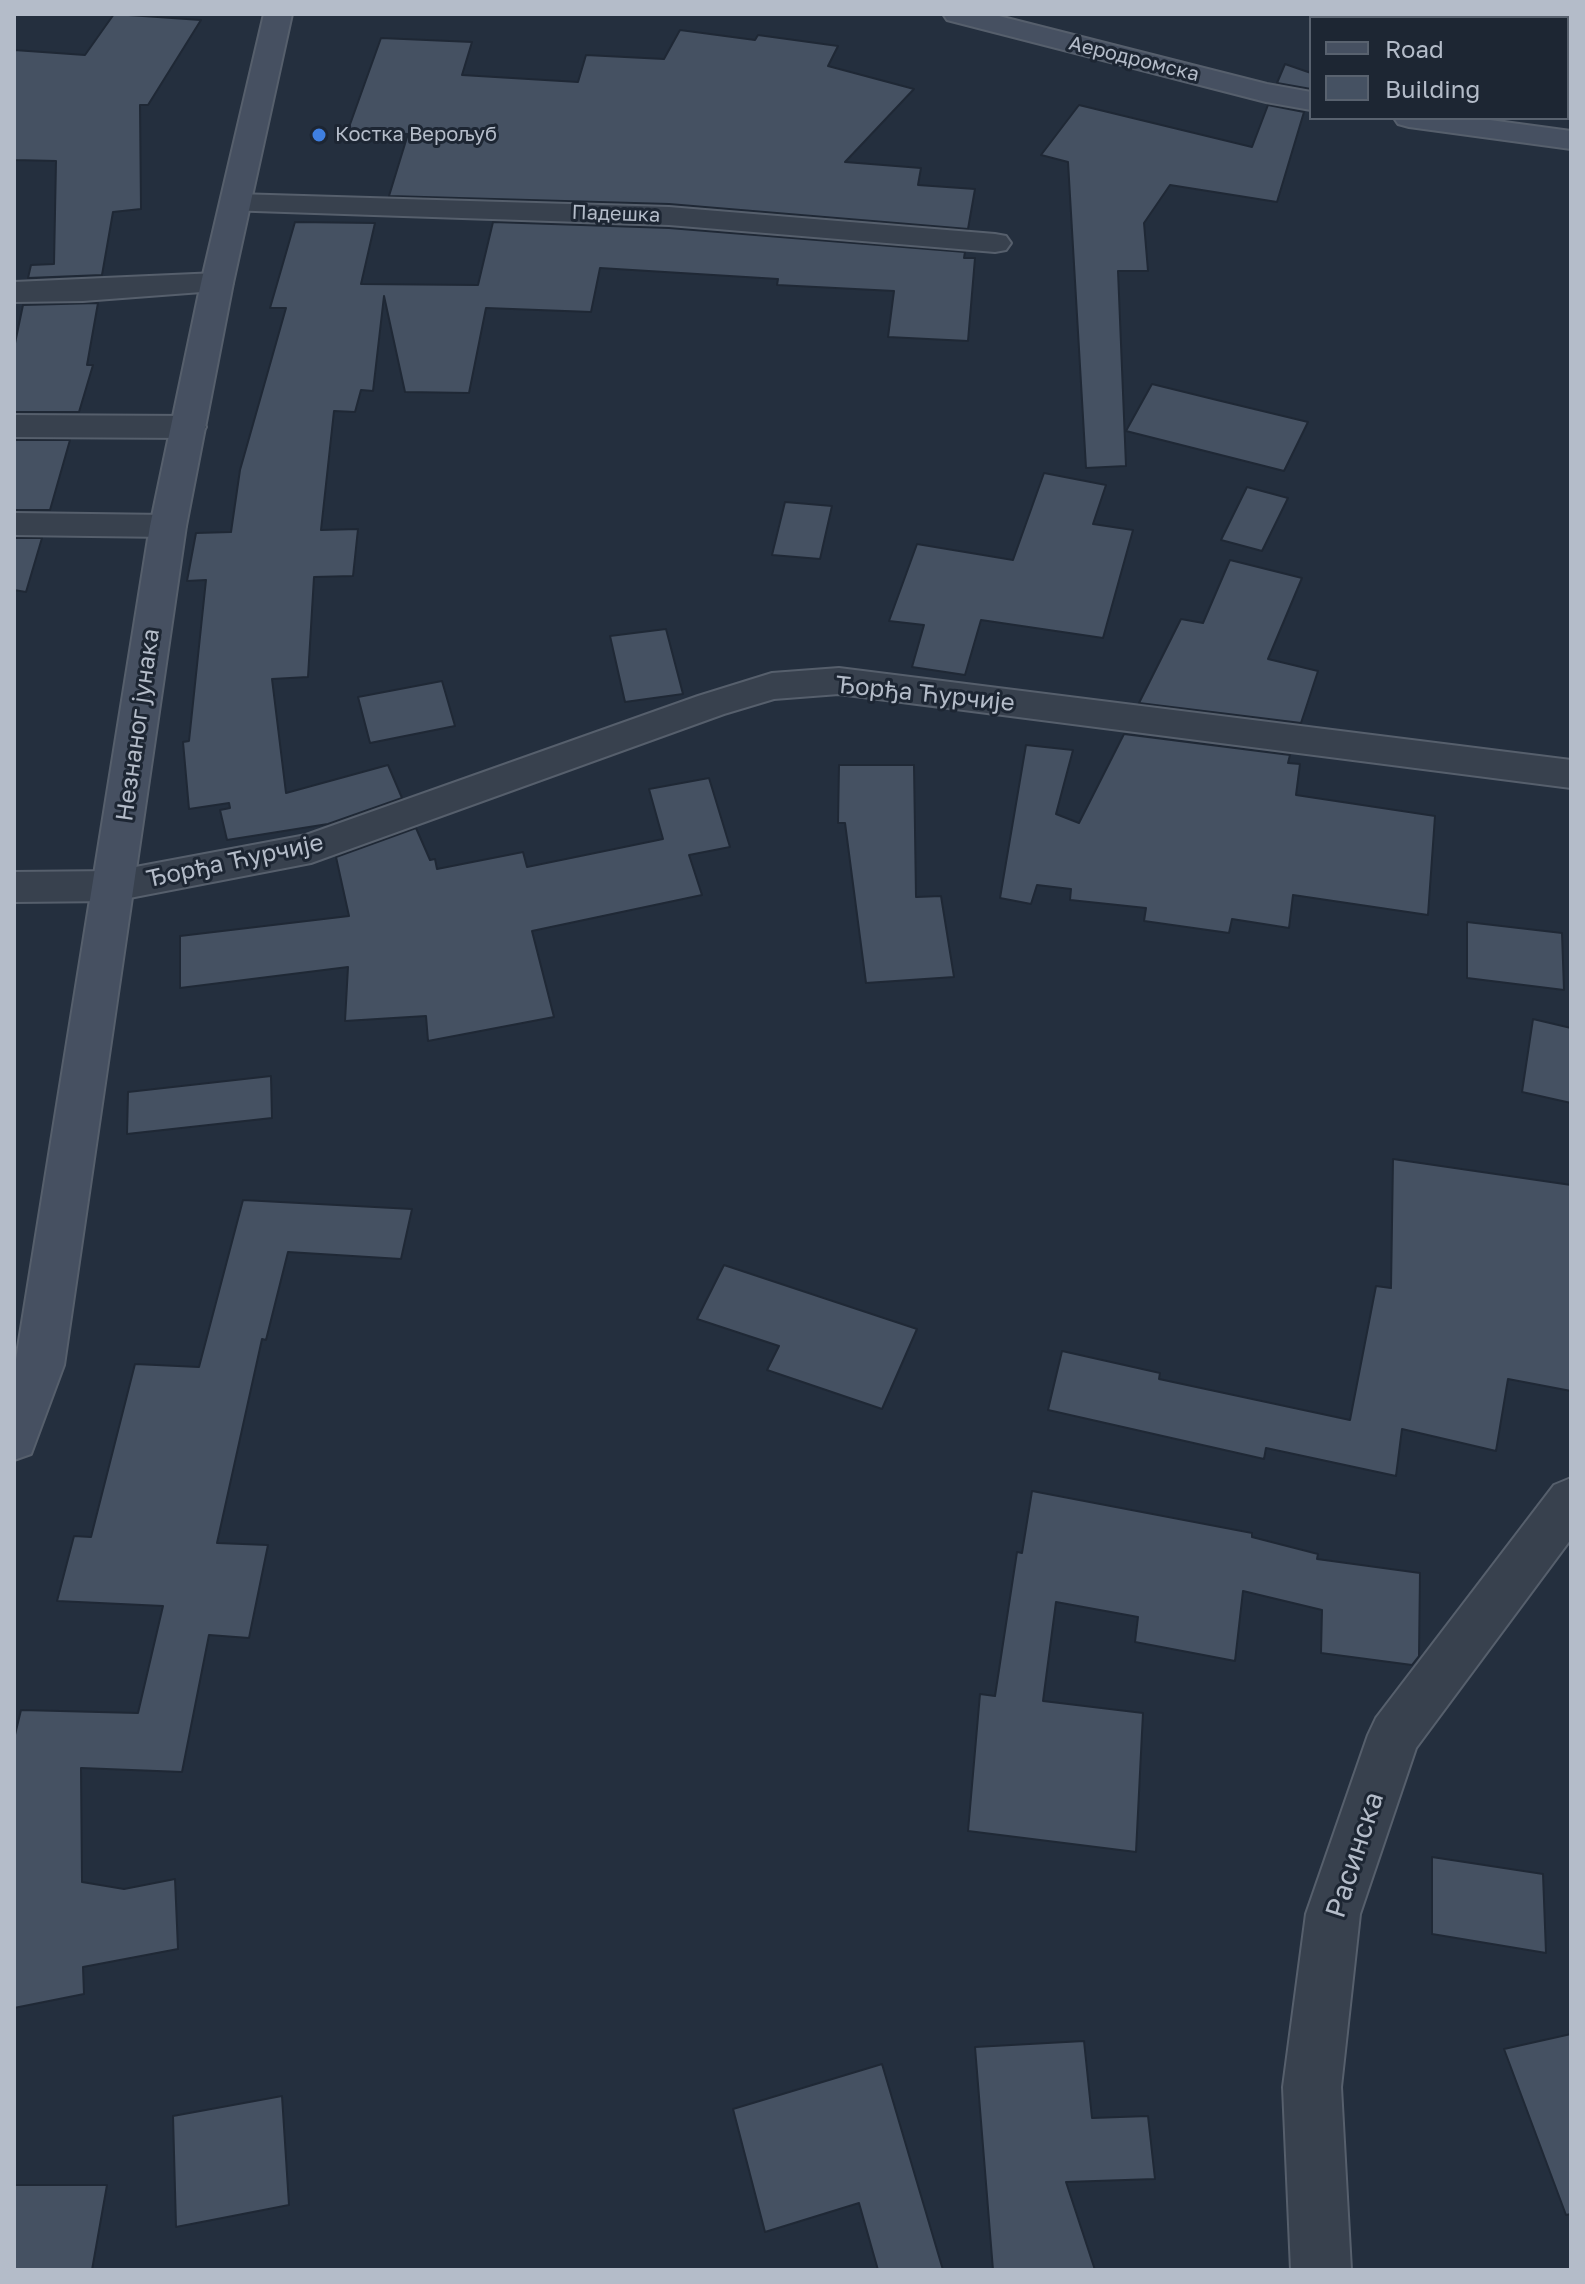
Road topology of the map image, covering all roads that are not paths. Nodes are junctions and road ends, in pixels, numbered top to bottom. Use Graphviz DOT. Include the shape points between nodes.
graph roads {
  1 [pos="278,14"];
  2 [pos="957,14"];
  3 [pos="1309,101"];
  4 [pos="1424,120"];
  5 [pos="1571,140"];
  6 [pos="237,203"];
  7 [pos="995,243"];
  8 [pos="217,283"];
  9 [pos="14,292"];
  10 [pos="14,426"];
  11 [pos="189,427"];
  12 [pos="14,524"];
  13 [pos="168,526"];
  14 [pos="1571,774"];
  15 [pos="114,886"];
  16 [pos="14,887"];
  17 [pos="14,1439"];
  18 [pos="1571,1500"];
  19 [pos="1321,2270"];
  1 -- 6 [label="street, Незнаног јунака"];
  2 -- 3 [label="street, Аеродромска"];
  4 -- 5 [label="street"];
  6 -- 7 [label="street, Падешка" via="669,216"];
  6 -- 8 [label="street, Незнаног јунака"];
  8 -- 9 [label="street"];
  8 -- 11 [label="street, Незнаног јунака"];
  10 -- 11 [label="street"];
  11 -- 13 [label="street, Незнаног јунака"];
  12 -- 13 [label="street"];
  13 -- 15 [label="street, Незнаног јунака"];
  14 -- 15 [label="street, Ђорђа Ћурчије" via="839,681 772,686 311,849"];
  15 -- 16 [label="street, Ђорђа Ћурчије"];
  15 -- 17 [label="street, Незнаног јунака" via="40,1365"];
  18 -- 19 [label="street, Расинска" via="1394,1735 1333,1914 1312,2087"];
}
